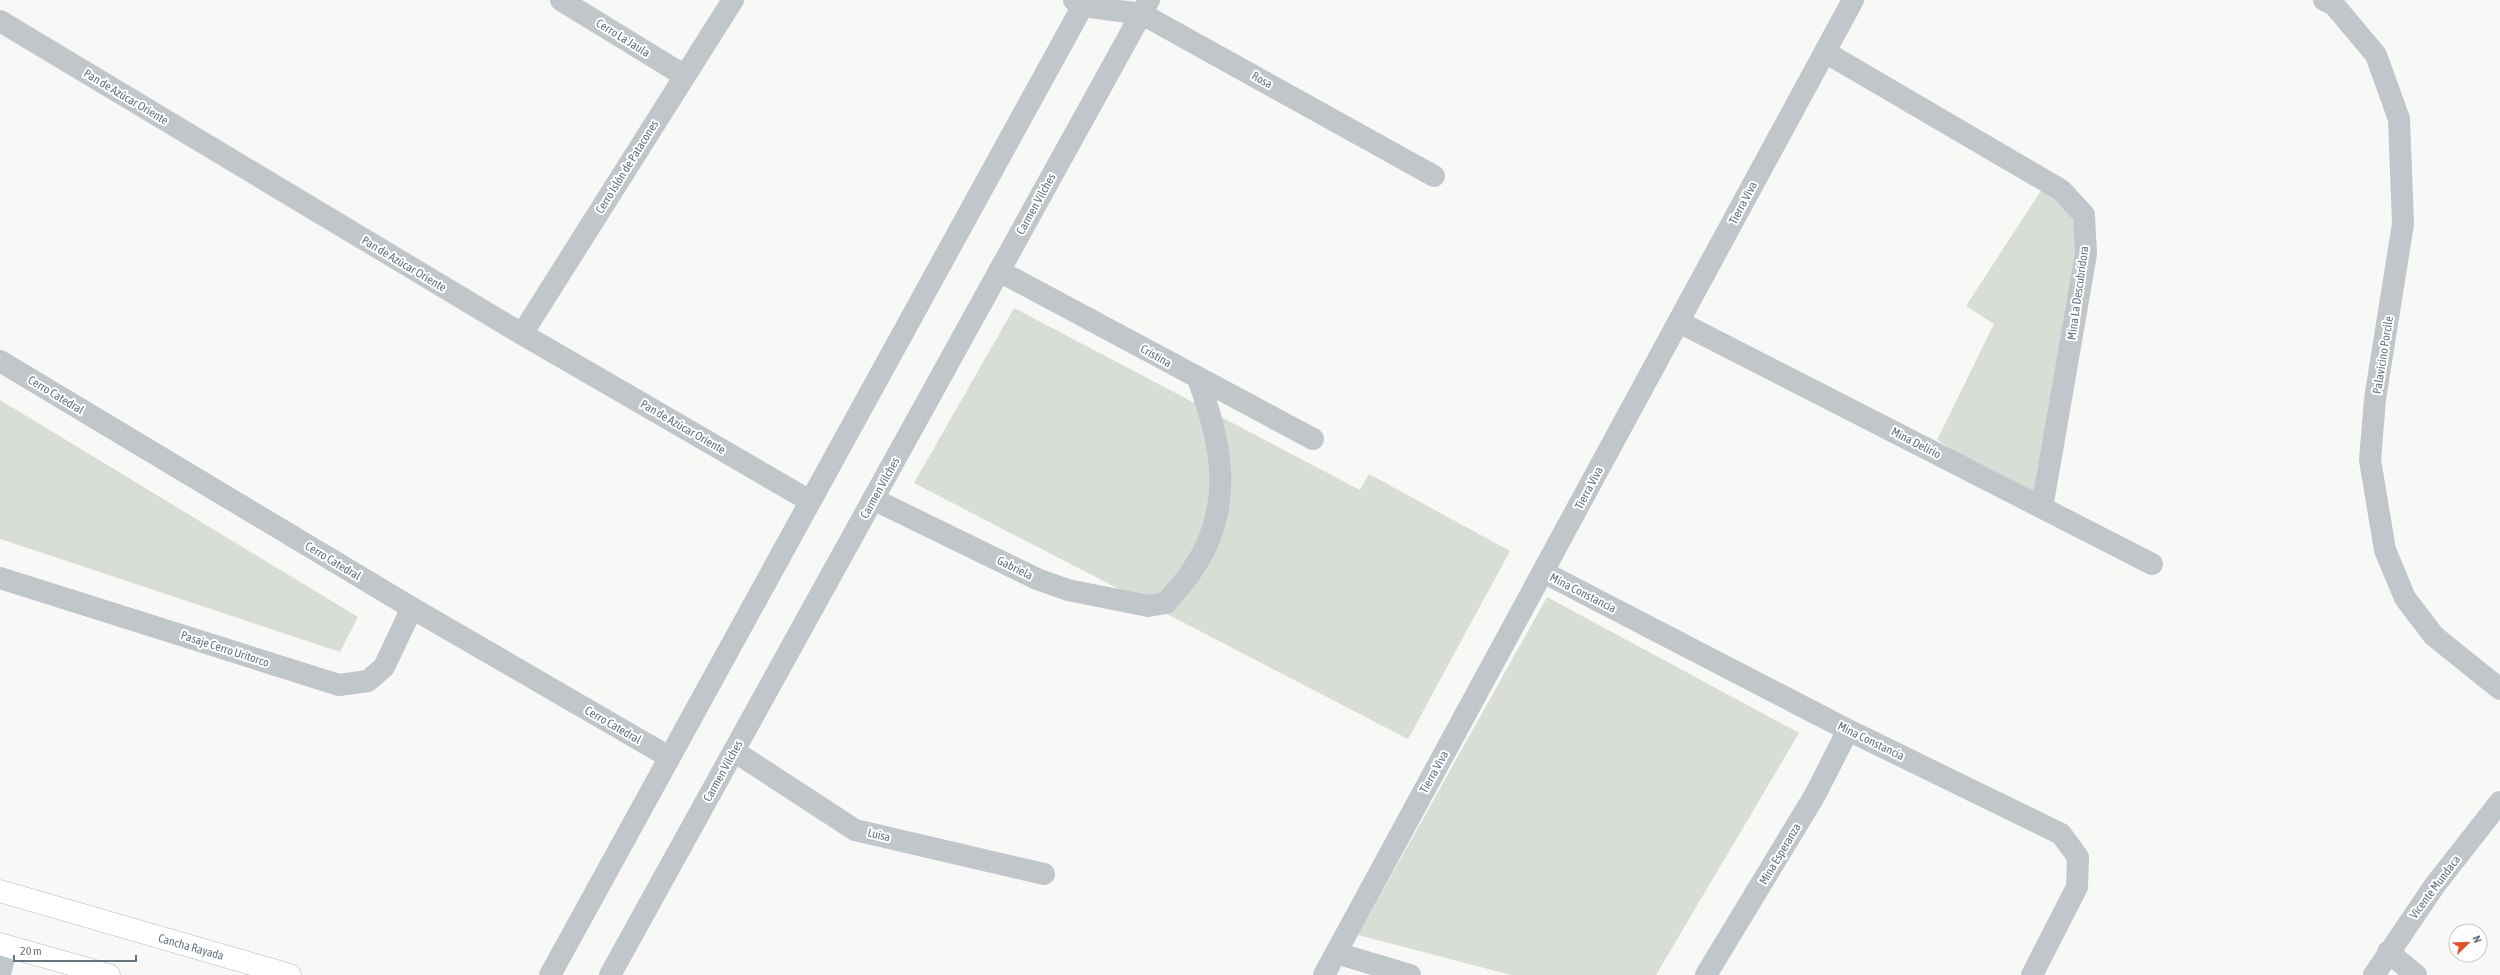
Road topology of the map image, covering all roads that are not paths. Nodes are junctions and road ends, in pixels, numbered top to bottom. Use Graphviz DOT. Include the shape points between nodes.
graph roads {
  1 [pos="561,0"];
  2 [pos="733,0"];
  3 [pos="1853,0"];
  4 [pos="2324,0"];
  5 [pos="1081,2"];
  6 [pos="1146,7"];
  7 [pos="0,21"];
  8 [pos="1825,52"];
  9 [pos="685,76"];
  10 [pos="1434,176"];
  11 [pos="999,271"];
  12 [pos="1679,322"];
  13 [pos="522,334"];
  14 [pos="0,362"];
  15 [pos="1198,379"];
  16 [pos="1314,439"];
  17 [pos="873,499"];
  18 [pos="810,501"];
  19 [pos="2042,508"];
  20 [pos="2152,564"];
  21 [pos="1543,572"];
  22 [pos="0,578"];
  23 [pos="412,608"];
  24 [pos="2500,689"];
  25 [pos="1848,730"];
  26 [pos="734,751"];
  27 [pos="670,757"];
  28 [pos="2500,802"];
  29 [pos="1044,874"];
  30 [pos="0,891"];
  31 [pos="4,945"];
  32 [pos="2388,952"];
  33 [pos="1336,953"];
  34 [pos="0,974"];
  35 [pos="109,975"];
  36 [pos="290,975"];
  37 [pos="550,975"];
  38 [pos="610,975"];
  39 [pos="1324,975"];
  40 [pos="1410,975"];
  41 [pos="1706,975"];
  42 [pos="2032,975"];
  43 [pos="2374,975"];
  44 [pos="2416,975"];
  1 -- 9 [label="street, Cerro La Jaula"];
  2 -- 9 [label="street, Cerro Islón de Patacones"];
  3 -- 8 [label="street, Tierra Viva"];
  4 -- 24 [label="street, Palavicino Porcile" via="2334,5 2376,55 2399,119 2403,224 2375,399 2370,460 2385,550 2405,598 2434,636"];
  5 -- 6 [label="street, Rosa"];
  5 -- 18 [label="street"];
  6 -- 10 [label="street, Rosa"];
  6 -- 11 [label="street, Carmen Vilches"];
  7 -- 13 [label="street, Pan de Azúcar Oriente"];
  8 -- 12 [label="street, Tierra Viva"];
  8 -- 19 [label="street, Mina La Descubridora" via="2061,190 2084,215 2086,254"];
  9 -- 13 [label="street, Cerro Islón de Patacones"];
  11 -- 15 [label="street, Cristina"];
  11 -- 17 [label="street, Carmen Vilches"];
  12 -- 19 [label="street, Mina Delirio"];
  12 -- 21 [label="street, Tierra Viva"];
  13 -- 18 [label="street, Pan de Azúcar Oriente"];
  14 -- 23 [label="street, Cerro Catedral"];
  15 -- 16 [label="street, Cristina"];
  15 -- 17 [label="street, Gabriela" via="1213,419 1222,473 1216,523 1194,569 1166,603 1148,606 1068,590 1037,579"];
  17 -- 26 [label="street, Carmen Vilches"];
  18 -- 27 [label="street"];
  19 -- 20 [label="street, Mina Delirio"];
  21 -- 25 [label="street, Mina Constancia"];
  21 -- 33 [label="street, Tierra Viva"];
  22 -- 23 [label="street, Pasaje Cerro Uritorco" via="339,686 368,681 384,666"];
  23 -- 27 [label="street, Cerro Catedral"];
  25 -- 41 [label="street, Mina Esperanza" via="1816,795"];
  25 -- 42 [label="street, Mina Constancia" via="2061,834 2078,856 2077,887"];
  26 -- 29 [label="street, Luisa" via="855,830"];
  26 -- 38 [label="street, Carmen Vilches"];
  27 -- 37 [label="street"];
  28 -- 32 [label="street, Vicente Mundaca" via="2435,884"];
  30 -- 36 [label="street, Cancha Rayada"];
  31 -- 34 [label="street"];
  31 -- 35 [label="street"];
  32 -- 43 [label="street, Vicente Mundaca"];
  32 -- 44 [label="street"];
  33 -- 39 [label="street, Tierra Viva"];
  33 -- 40 [label="street"];
}
